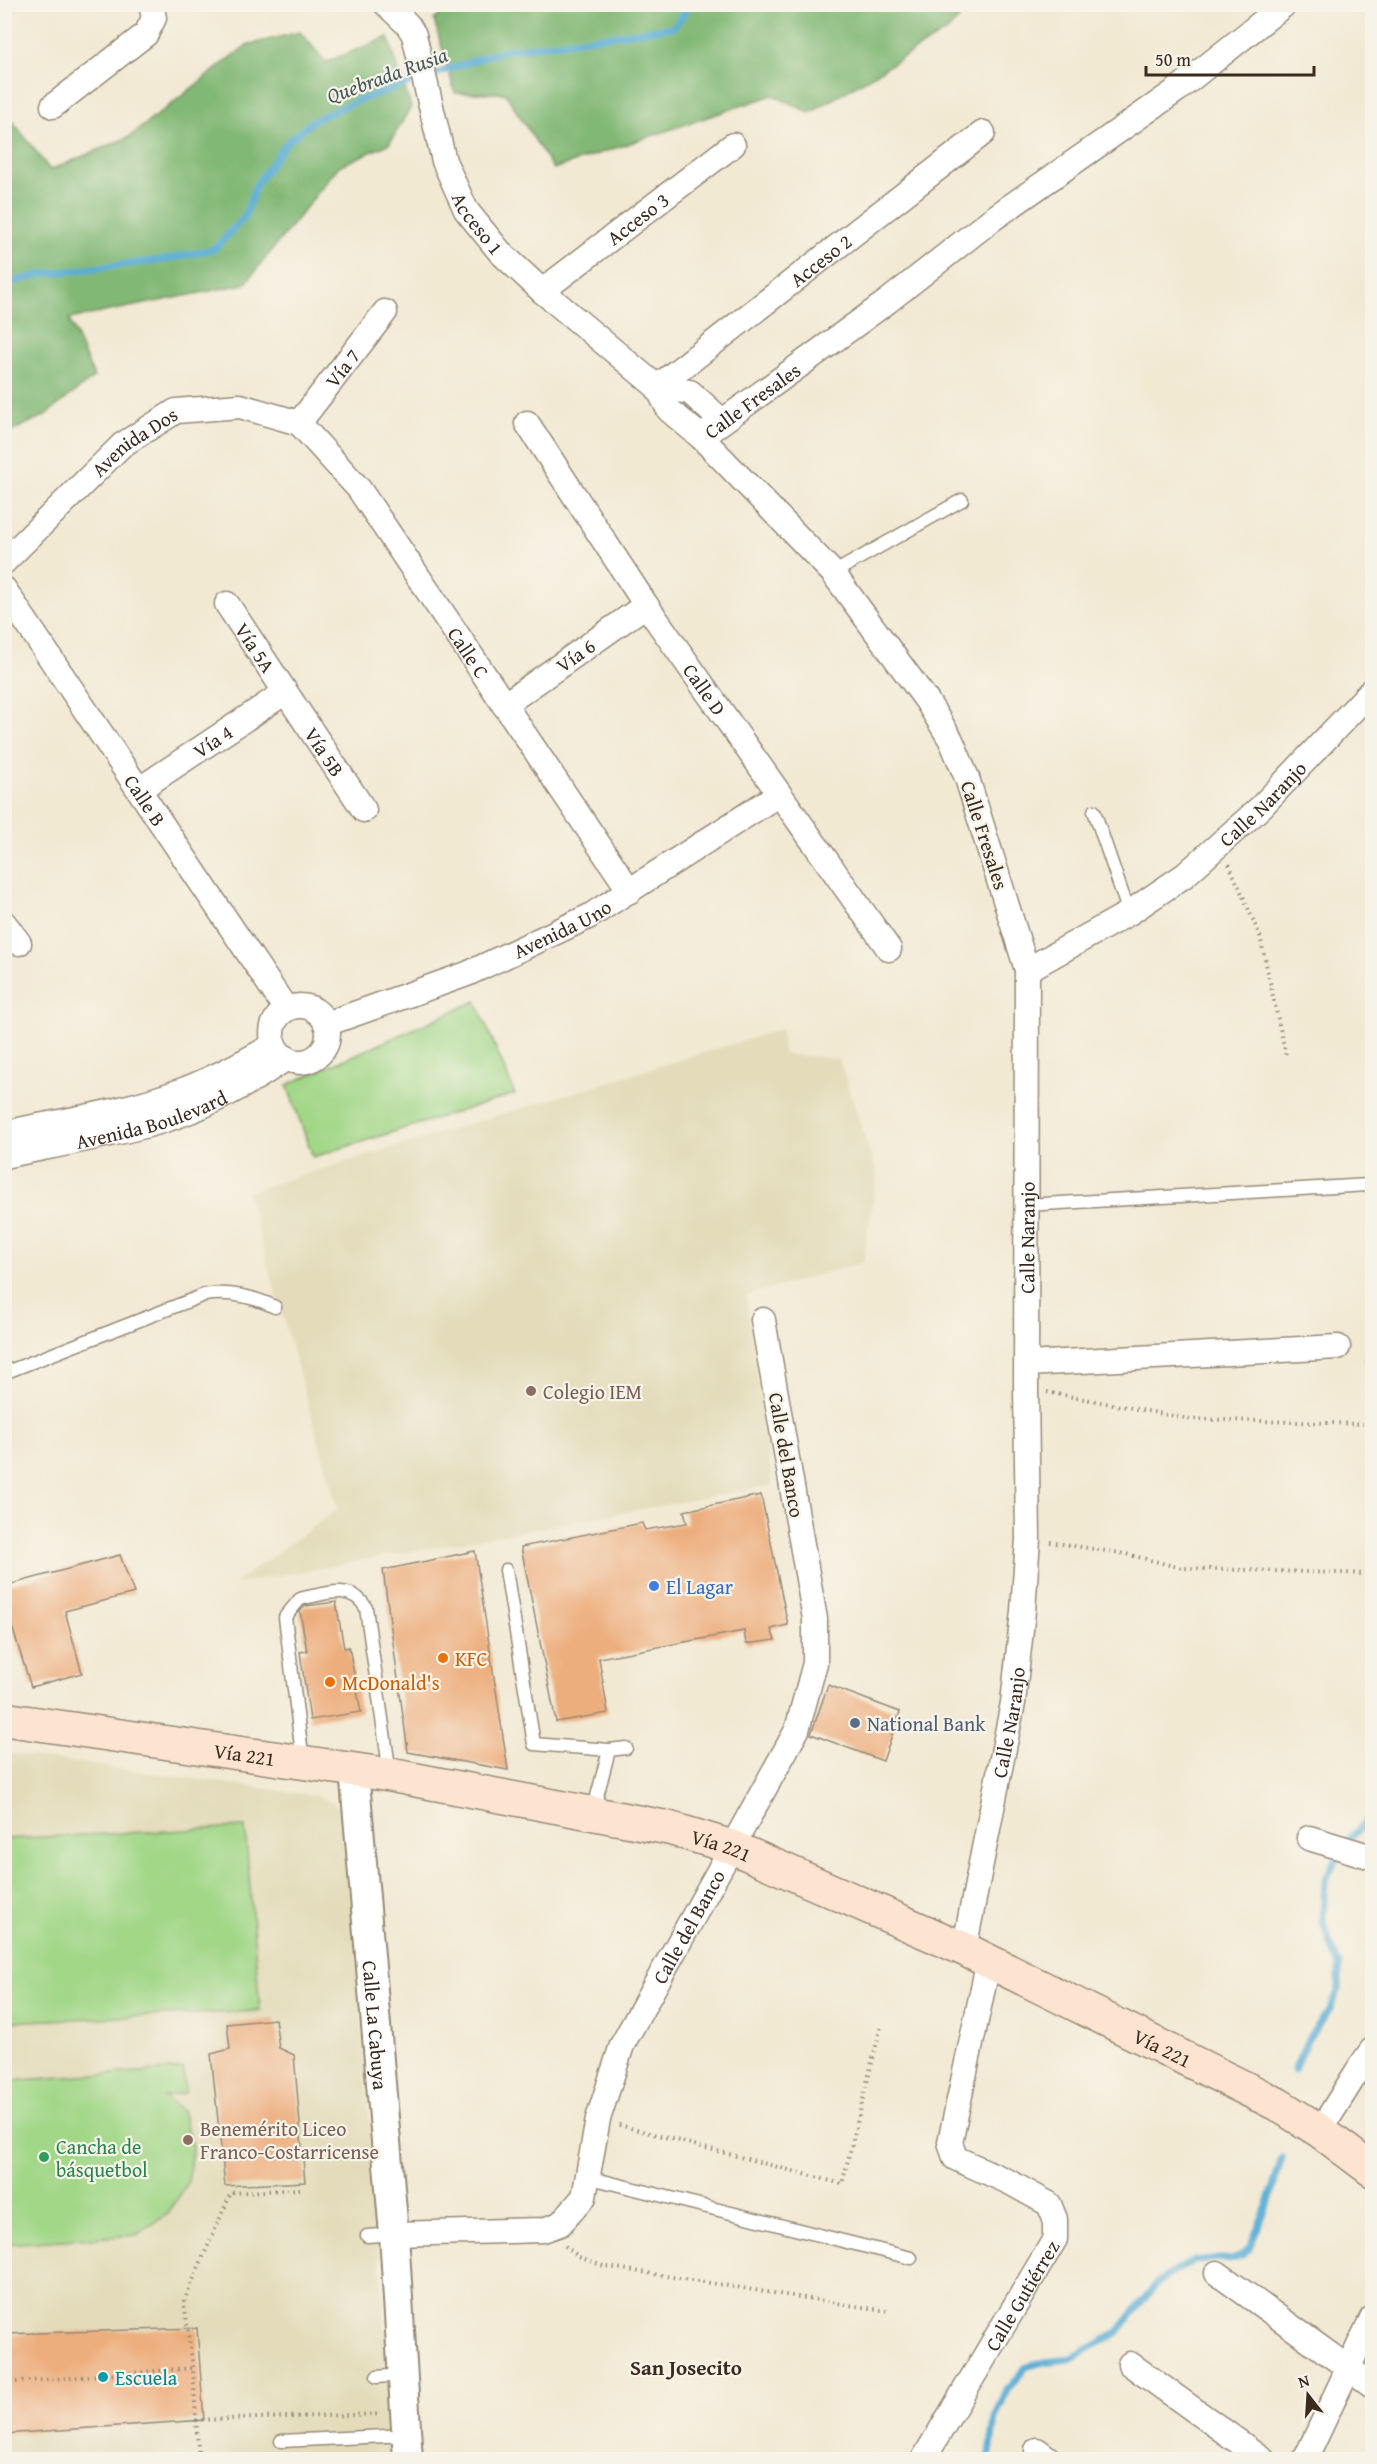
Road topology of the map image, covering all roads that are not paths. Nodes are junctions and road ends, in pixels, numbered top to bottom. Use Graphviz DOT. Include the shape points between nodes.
graph roads {
  1 [pos="151,4"];
  2 [pos="386,4"];
  3 [pos="1285,4"];
  4 [pos="53,106"];
  5 [pos="982,133"];
  6 [pos="733,145"];
  7 [pos="542,291"];
  8 [pos="385,312"];
  9 [pos="657,387"];
  10 [pos="722,421"];
  11 [pos="299,423"];
  12 [pos="526,423"];
  13 [pos="701,437"];
  14 [pos="962,500"];
  15 [pos="4,561"];
  16 [pos="833,573"];
  17 [pos="4,589"];
  18 [pos="227,604"];
  19 [pos="646,605"];
  20 [pos="1372,690"];
  21 [pos="284,693"];
  22 [pos="504,705"];
  23 [pos="140,789"];
  24 [pos="779,794"];
  25 [pos="364,810"];
  26 [pos="1094,811"];
  27 [pos="630,891"];
  28 [pos="1129,913"];
  29 [pos="4,923"];
  30 [pos="19,943"];
  31 [pos="889,949"];
  32 [pos="1027,970"];
  33 [pos="286,1009"];
  34 [pos="326,1024"];
  35 [pos="280,1052"];
  36 [pos="4,1133"];
  37 [pos="4,1156"];
  38 [pos="1368,1185"];
  39 [pos="1026,1205"];
  40 [pos="275,1307"];
  41 [pos="763,1320"];
  42 [pos="1338,1347"];
  43 [pos="1027,1364"];
  44 [pos="4,1373"];
  45 [pos="506,1570"];
  46 [pos="4,1719"];
  47 [pos="626,1748"];
  48 [pos="609,1750"];
  49 [pos="303,1762"];
  50 [pos="354,1770"];
  51 [pos="390,1775"];
  52 [pos="593,1814"];
  53 [pos="1308,1838"];
  54 [pos="732,1847"];
  55 [pos="1372,1857"];
  56 [pos="977,1955"];
  57 [pos="1372,2050"];
  58 [pos="1320,2131"];
  59 [pos="1370,2161"];
  60 [pos="586,2177"];
  61 [pos="380,2235"];
  62 [pos="911,2258"];
  63 [pos="1217,2273"];
  64 [pos="1372,2318"];
  65 [pos="1130,2364"];
  66 [pos="1348,2368"];
  67 [pos="1372,2385"];
  68 [pos="407,2436"];
  69 [pos="280,2441"];
  70 [pos="923,2460"];
  71 [pos="1263,2460"];
  72 [pos="1305,2460"];
  1 -- 4 [label="street" via="154,18 146,33"];
  2 -- 7 [label="street, Acceso 1" via="408,25 417,43 444,161 466,210 500,252"];
  3 -- 10 [label="street, Calle Fresales" via="1177,90 991,220 888,301"];
  5 -- 9 [label="street, Acceso 2"];
  6 -- 7 [label="street, Acceso 3"];
  7 -- 9 [label="street, Acceso 1"];
  8 -- 11 [label="street, Vía 7"];
  9 -- 10 [label="street" via="690,392"];
  9 -- 13 [label="street, Acceso 1" via="669,410"];
  10 -- 13 [label="street, Calle Fresales"];
  11 -- 15 [label="street, Avenida Dos" via="240,406 176,411 122,445"];
  11 -- 22 [label="street, Calle C" via="358,489"];
  12 -- 19 [label="street, Calle D"];
  13 -- 16 [label="street, Calle Fresales"];
  14 -- 16 [label="lane"];
  16 -- 32 [label="street, Calle Fresales" via="951,740 967,778"];
  17 -- 23 [label="street, Calle B"];
  18 -- 21 [label="street, Vía 5A"];
  19 -- 22 [label="street, Vía 6"];
  19 -- 24 [label="street, Calle D"];
  20 -- 28 [label="street, Calle Naranjo" via="1261,807 1185,875"];
  21 -- 23 [label="street, Vía 4"];
  21 -- 25 [label="street, Vía 5B"];
  22 -- 27 [label="street, Calle C"];
  23 -- 33 [label="street, Calle B"];
  24 -- 27 [label="street, Avenida Uno"];
  24 -- 31 [label="street, Calle D"];
  26 -- 28 [label="lane"];
  27 -- 34 [label="street, Avenida Uno" via="590,916 467,975"];
  28 -- 32 [label="street, Calle Naranjo"];
  29 -- 30 [label="street"];
  32 -- 39 [label="street, Calle Naranjo"];
  33 -- 34 [label="street" via="299,1005 312,1008"];
  33 -- 35 [label="street" via="275,1019 271,1033"];
  34 -- 35 [label="street" via="327,1040 314,1057 293,1061"];
  35 -- 36 [label="street, Avenida Boulevard" via="181,1091 103,1113"];
  35 -- 37 [label="street, Avenida Boulevard" via="258,1078 199,1107 149,1125"];
  38 -- 39 [label="lane"];
  39 -- 43 [label="street, Calle Naranjo"];
  40 -- 44 [label="lane" via="224,1292 204,1294"];
  41 -- 54 [label="street, Calle del Banco" via="805,1550 815,1619 815,1663 796,1730"];
  42 -- 43 [label="street"];
  43 -- 56 [label="street, Calle Naranjo" via="1028,1539 1023,1611"];
  45 -- 48 [label="lane" via="534,1744"];
  46 -- 49 [label="main road, Vía 221"];
  47 -- 48 [label="lane"];
  48 -- 52 [label="lane"];
  49 -- 50 [label="main road, Vía 221"];
  49 -- 51 [label="lane" via="285,1617 300,1599 341,1591 360,1598 366,1608"];
  50 -- 51 [label="main road, Vía 221"];
  50 -- 61 [label="street, Calle La Cabuya"];
  51 -- 52 [label="main road, Vía 221"];
  52 -- 54 [label="main road, Vía 221" via="669,1828"];
  53 -- 55 [label="street"];
  54 -- 56 [label="main road, Vía 221"];
  54 -- 60 [label="street, Calle del Banco" via="622,2045 598,2119"];
  56 -- 58 [label="main road, Vía 221" via="1277,2104"];
  56 -- 70 [label="street, Calle Gutiérrez" via="950,2142 955,2158 1049,2204 1055,2219 1055,2239"];
  57 -- 58 [label="street"];
  58 -- 59 [label="main road, Vía 221"];
  60 -- 61 [label="street, Calle del Banco" via="584,2197 572,2212 560,2224 543,2230"];
  60 -- 62 [label="lane"];
  61 -- 68 [label="street, Calle La Cabuya" via="391,2376"];
  63 -- 66 [label="street"];
  64 -- 66 [label="street"];
  65 -- 71 [label="street"];
  66 -- 67 [label="street"];
  66 -- 72 [label="street"];
  68 -- 69 [label="lane"];
}
